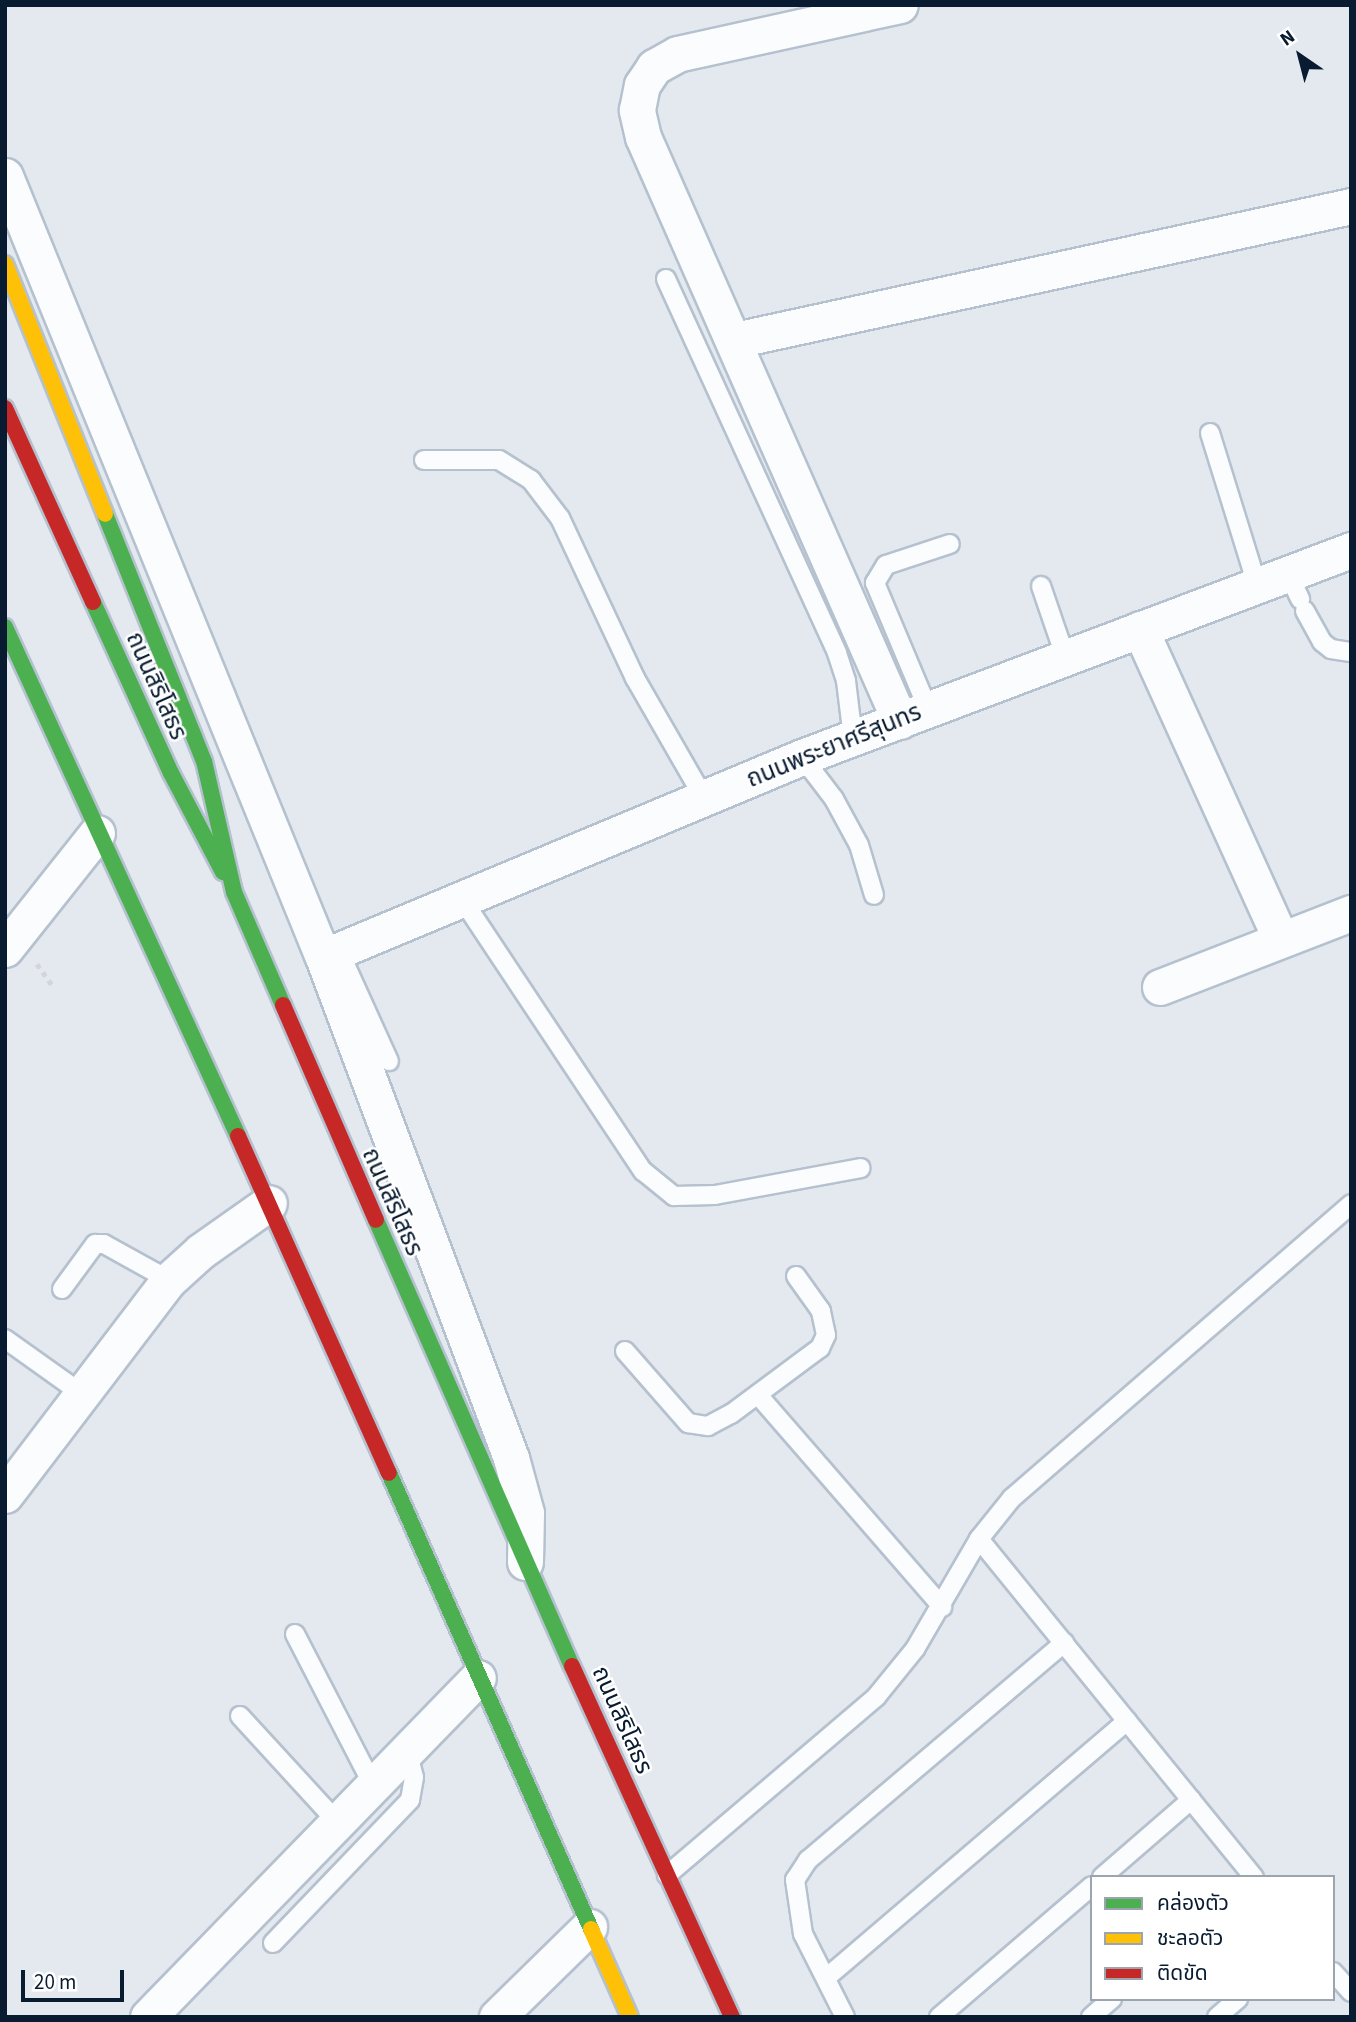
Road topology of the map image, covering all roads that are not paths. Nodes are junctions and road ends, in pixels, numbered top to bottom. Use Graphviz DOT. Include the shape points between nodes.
graph roads {
  1 [pos="900,5"];
  2 [pos="5,176"];
  3 [pos="1351,206"];
  4 [pos="5,264"];
  5 [pos="666,279"];
  6 [pos="740,352"];
  7 [pos="712,378"];
  8 [pos="5,408"];
  9 [pos="1210,433"];
  10 [pos="424,460"];
  11 [pos="950,544"];
  12 [pos="1351,550"];
  13 [pos="1041,586"];
  14 [pos="1287,592"];
  15 [pos="5,627"];
  16 [pos="1140,629"];
  17 [pos="1351,652"];
  18 [pos="1065,656"];
  19 [pos="914,715"];
  20 [pos="853,738"];
  21 [pos="802,757"];
  22 [pos="704,798"];
  23 [pos="97,833"];
  24 [pos="234,892"];
  25 [pos="874,895"];
  26 [pos="462,899"];
  27 [pos="1351,913"];
  28 [pos="1282,940"];
  29 [pos="5,949"];
  30 [pos="331,954"];
  31 [pos="1160,987"];
  32 [pos="389,1061"];
  33 [pos="861,1168"];
  34 [pos="268,1203"];
  35 [pos="1351,1204"];
  36 [pos="796,1276"];
  37 [pos="169,1280"];
  38 [pos="62,1289"];
  39 [pos="5,1339"];
  40 [pos="625,1351"];
  41 [pos="82,1394"];
  42 [pos="758,1395"];
  43 [pos="5,1495"];
  44 [pos="979,1539"];
  45 [pos="526,1562"];
  46 [pos="942,1607"];
  47 [pos="295,1634"];
  48 [pos="1064,1643"];
  49 [pos="478,1678"];
  50 [pos="240,1716"];
  51 [pos="1127,1721"];
  52 [pos="407,1751"];
  53 [pos="373,1785"];
  54 [pos="1191,1800"];
  55 [pos="337,1822"];
  56 [pos="667,1875"];
  57 [pos="1104,1875"];
  58 [pos="1252,1875"];
  59 [pos="1090,1888"];
  60 [pos="589,1927"];
  61 [pos="273,1943"];
  62 [pos="1335,1974"];
  63 [pos="826,1978"];
  64 [pos="1351,1992"];
  65 [pos="1110,2001"];
  66 [pos="1236,2001"];
  67 [pos="148,2017"];
  68 [pos="497,2017"];
  69 [pos="631,2017"];
  70 [pos="732,2017"];
  71 [pos="845,2017"];
  72 [pos="939,2017"];
  73 [pos="1091,2017"];
  74 [pos="1217,2017"];
  1 -- 6 [label="street" via="677,54 654,67 642,85 637,110 643,137"];
  2 -- 30 [label="street"];
  3 -- 6 [label="street"];
  4 -- 24 [label="main road" via="204,761"];
  5 -- 7 [label="lane"];
  6 -- 7 [label="lane"];
  6 -- 19 [label="street"];
  7 -- 20 [label="lane" via="837,653 846,681"];
  8 -- 24 [label="main road, ถนนสิริโสธร" via="171,773"];
  9 -- 14 [label="lane"];
  10 -- 22 [label="lane" via="499,460 531,480 560,519 635,678"];
  11 -- 19 [label="lane" via="886,565 875,583"];
  12 -- 14 [label="street, ถนนพระยาศรีสุนทร"];
  13 -- 18 [label="lane"];
  14 -- 16 [label="street, ถนนพระยาศรีสุนทร"];
  14 -- 17 [label="lane" via="1322,642 1331,649"];
  15 -- 23 [label="main road"];
  16 -- 18 [label="street, ถนนพระยาศรีสุนทร"];
  16 -- 28 [label="street"];
  18 -- 19 [label="street, ถนนพระยาศรีสุนทร"];
  19 -- 20 [label="street, ถนนพระยาศรีสุนทร"];
  20 -- 21 [label="street, ถนนพระยาศรีสุนทร"];
  21 -- 22 [label="street, ถนนพระยาศรีสุนทร"];
  21 -- 25 [label="lane" via="834,799 859,845"];
  22 -- 26 [label="street, ถนนพระยาศรีสุนทร"];
  23 -- 29 [label="street"];
  23 -- 34 [label="main road"];
  24 -- 45 [label="main road, ถนนสิริโสธร"];
  26 -- 30 [label="street, ถนนพระยาศรีสุนทร"];
  26 -- 33 [label="lane" via="643,1171 674,1196 715,1195"];
  27 -- 28 [label="street"];
  28 -- 31 [label="street"];
  30 -- 32 [label="lane"];
  30 -- 45 [label="street" via="511,1458 526,1513"];
  34 -- 37 [label="street"];
  34 -- 49 [label="main road"];
  35 -- 44 [label="lane" via="1012,1498"];
  36 -- 42 [label="lane" via="821,1311 826,1335 820,1348"];
  37 -- 38 [label="lane" via="104,1244 95,1244"];
  37 -- 41 [label="street"];
  39 -- 41 [label="lane"];
  40 -- 42 [label="lane" via="688,1423 708,1426"];
  41 -- 43 [label="street"];
  42 -- 46 [label="lane"];
  44 -- 46 [label="lane"];
  44 -- 48 [label="lane"];
  45 -- 56 [label="main road, ถนนสิริโสธร"];
  46 -- 56 [label="lane" via="876,1697"];
  47 -- 53 [label="lane"];
  48 -- 51 [label="lane"];
  48 -- 63 [label="lane" via="808,1860 795,1880 795,1899 803,1934"];
  49 -- 52 [label="street"];
  49 -- 60 [label="main road"];
  50 -- 55 [label="lane"];
  51 -- 54 [label="lane"];
  51 -- 63 [label="lane"];
  52 -- 53 [label="street"];
  52 -- 61 [label="lane" via="414,1777 410,1800"];
  53 -- 55 [label="street"];
  54 -- 57 [label="lane"];
  54 -- 58 [label="lane"];
  55 -- 67 [label="street"];
  56 -- 70 [label="main road, ถนนสิริโสธร"];
  59 -- 72 [label="lane"];
  60 -- 68 [label="street"];
  60 -- 69 [label="main road"];
  62 -- 64 [label="lane"];
  63 -- 71 [label="lane"];
  65 -- 73 [label="lane"];
  66 -- 74 [label="lane"];
}
